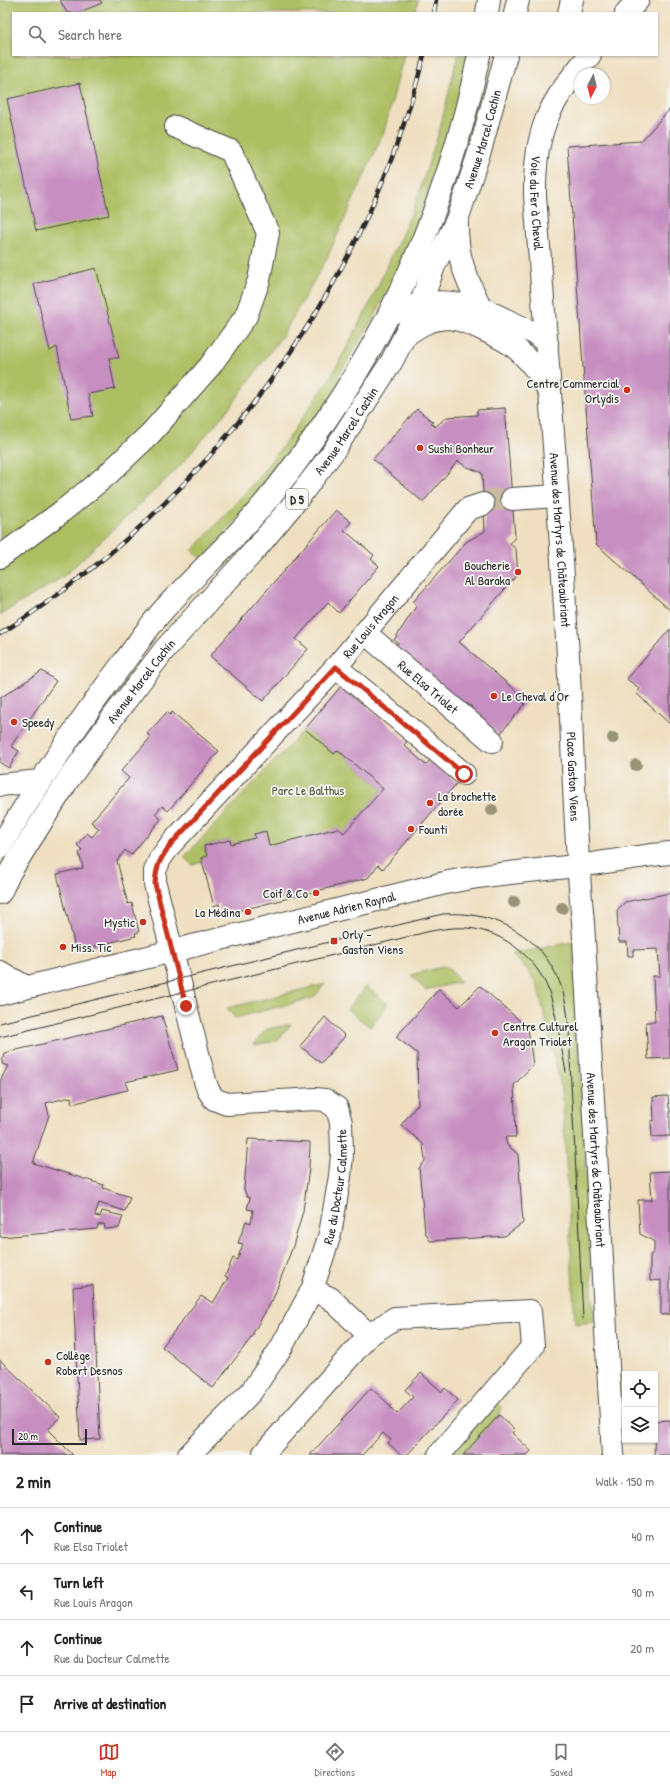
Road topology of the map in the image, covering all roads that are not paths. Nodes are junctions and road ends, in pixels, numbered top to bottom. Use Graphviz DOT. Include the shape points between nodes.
graph roads {
  1 [pos="488,0"];
  2 [pos="518,0"];
  3 [pos="572,0"];
  4 [pos="638,0"];
  5 [pos="487,12"];
  6 [pos="516,12"];
  7 [pos="569,12"];
  8 [pos="627,12"];
  9 [pos="479,56"];
  10 [pos="506,56"];
  11 [pos="584,58"];
  12 [pos="176,127"];
  13 [pos="457,220"];
  14 [pos="421,304"];
  15 [pos="481,308"];
  16 [pos="390,314"];
  17 [pos="406,335"];
  18 [pos="547,343"];
  19 [pos="549,392"];
  20 [pos="557,496"];
  21 [pos="512,499"];
  22 [pos="484,504"];
  23 [pos="0,557"];
  24 [pos="365,633"];
  25 [pos="336,667"];
  26 [pos="570,688"];
  27 [pos="492,740"];
  28 [pos="464,774"];
  29 [pos="40,781"];
  30 [pos="0,785"];
  31 [pos="0,847"];
  32 [pos="670,852"];
  33 [pos="578,865"];
  34 [pos="0,892"];
  35 [pos="172,951"];
  36 [pos="0,972"];
  37 [pos="26,987"];
  38 [pos="0,994"];
  39 [pos="312,1290"];
  40 [pos="369,1335"];
  41 [pos="264,1453"];
  42 [pos="190,1455"];
  43 [pos="439,1455"];
  44 [pos="613,1455"];
  1 -- 5 [label="street"];
  2 -- 6 [label="street"];
  3 -- 7 [label="street"];
  4 -- 8 [label="street"];
  9 -- 16 [label="street, Avenue Marcel Cachin / D 5" via="458,142 441,194"];
  10 -- 13 [label="street, Avenue Marcel Cachin / D 5" via="481,147"];
  11 -- 18 [label="street, Voie du Fer à Cheval" via="552,106 542,128 534,168"];
  12 -- 23 [label="street" via="231,151 268,233 259,280 246,316 210,366 151,433 106,476"];
  13 -- 14 [label="street, Avenue Marcel Cachin / D 5" via="434,266"];
  13 -- 15 [label="street" via="456,239 460,262"];
  14 -- 15 [label="street" via="455,302"];
  14 -- 16 [label="street"];
  14 -- 17 [label="street, Avenue Marcel Cachin / D 5"];
  15 -- 18 [label="street" via="536,334"];
  16 -- 29 [label="street, Avenue Marcel Cachin / D 5" via="344,393 282,481 236,535 165,608 105,687"];
  17 -- 19 [label="street, Avenue des Martyrs de Châteaubriant" via="423,323 437,320 450,318 468,323 517,349 543,378"];
  17 -- 34 [label="street, Avenue Marcel Cachin / D 5" via="333,452 255,550 165,649 116,713 68,780"];
  18 -- 19 [label="street, Avenue des Martyrs de Châteaubriant"];
  19 -- 20 [label="street, Avenue des Martyrs de Châteaubriant"];
  20 -- 21 [label="street"];
  20 -- 26 [label="street, Avenue des Martyrs de Châteaubriant"];
  22 -- 24 [label="street, Rue Louis Aragon" via="468,509"];
  24 -- 25 [label="street, Rue Louis Aragon"];
  24 -- 27 [label="street, Rue Elsa Triolet"];
  25 -- 28 [label="street"];
  25 -- 35 [label="street, Rue Louis Aragon" via="171,844 160,859 155,871 155,884"];
  26 -- 33 [label="street, Place Gaston Viens"];
  29 -- 30 [label="street"];
  29 -- 31 [label="street, Avenue Marcel Cachin / D 5"];
  32 -- 33 [label="street, Avenue Adrien Raynal"];
  33 -- 35 [label="street, Avenue Adrien Raynal" via="449,882"];
  33 -- 44 [label="street, Avenue des Martyrs de Châteaubriant"];
  35 -- 37 [label="street, Avenue Adrien Raynal"];
  35 -- 39 [label="street, Rue du Docteur Calmette" via="205,1081 214,1099 234,1105 298,1099 325,1100 339,1112 342,1141 340,1176 330,1234"];
  36 -- 37 [label="street"];
  37 -- 38 [label="street, Avenue Adrien Raynal"];
  39 -- 40 [label="street" via="330,1298"];
  39 -- 42 [label="street, Rue du Docteur Calmette" via="281,1348 251,1392"];
  40 -- 41 [label="street"];
  40 -- 43 [label="street" via="395,1318 530,1311 533,1346"];
}
